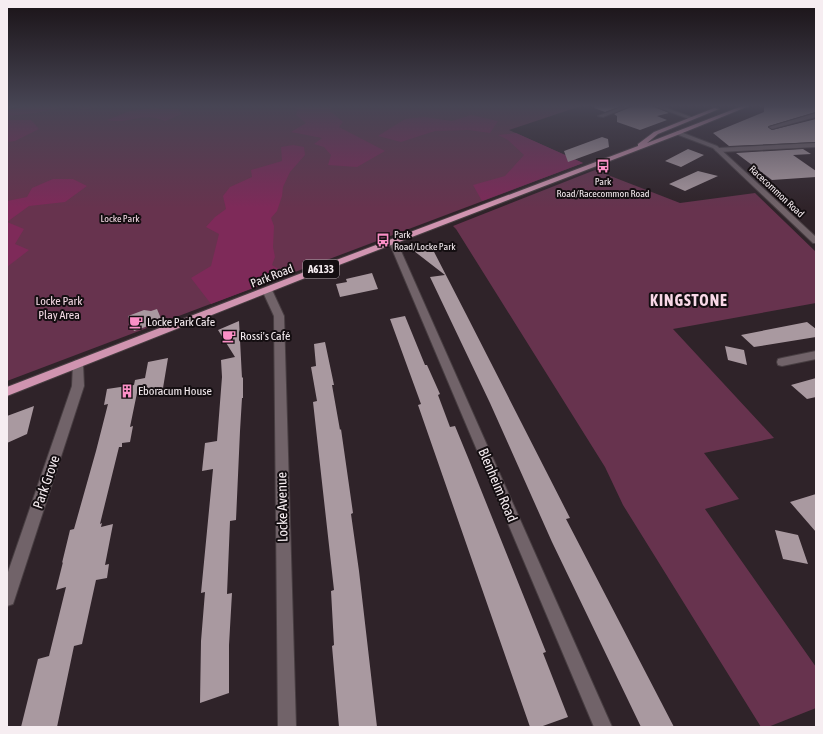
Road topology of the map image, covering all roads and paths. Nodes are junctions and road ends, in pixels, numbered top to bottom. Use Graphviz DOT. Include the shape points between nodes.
graph roads {
  1 [pos="645,140"];
  2 [pos="660,140"];
  3 [pos="697,140"];
  4 [pos="816,145"];
  5 [pos="635,149"];
  6 [pos="718,150"];
  7 [pos="816,241"];
  8 [pos="393,242"];
  9 [pos="267,290"];
  10 [pos="816,355"];
  11 [pos="782,362"];
  12 [pos="78,364"];
  13 [pos="7,392"];
  14 [pos="7,598"];
  15 [pos="287,727"];
  16 [pos="603,727"];
  1 -- 5 [label="highway, Park Road / A6133"];
  2 -- 5 [label="highway, Park Road / A6133"];
  3 -- 6 [label="street, Racecommon Road"];
  4 -- 6 [label="street"];
  5 -- 8 [label="highway, Park Road / A6133"];
  6 -- 7 [label="street, Racecommon Road"];
  8 -- 9 [label="highway, Park Road / A6133"];
  8 -- 16 [label="street, Blenheim Road"];
  9 -- 12 [label="highway, Park Road / A6133"];
  9 -- 15 [label="street, Locke Avenue" via="279,316"];
  10 -- 11 [label="street"];
  12 -- 13 [label="highway, Park Road / A6133"];
  12 -- 14 [label="street, Park Grove" via="78,386"];
}
